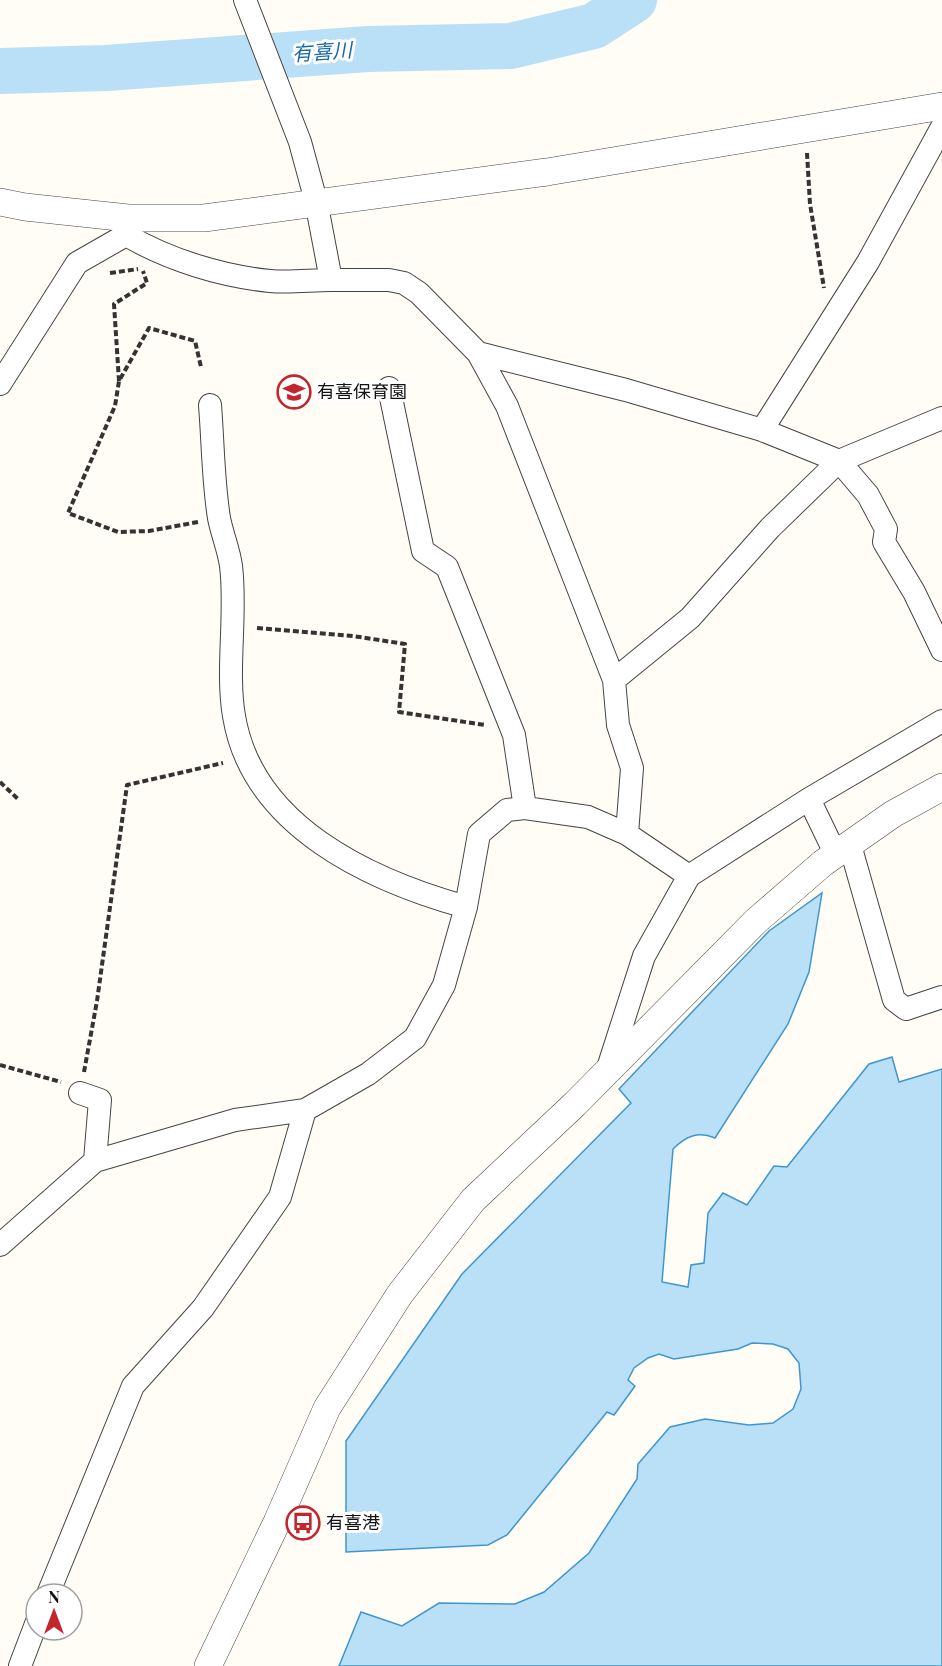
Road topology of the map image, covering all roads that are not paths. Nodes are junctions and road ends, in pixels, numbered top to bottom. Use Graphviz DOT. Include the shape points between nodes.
graph roads {
  1 [pos="245,0"];
  2 [pos="942,106"];
  3 [pos="942,127"];
  4 [pos="316,201"];
  5 [pos="0,202"];
  6 [pos="127,227"];
  7 [pos="331,280"];
  8 [pos="478,353"];
  9 [pos="0,384"];
  10 [pos="389,388"];
  11 [pos="210,405"];
  12 [pos="942,418"];
  13 [pos="762,430"];
  14 [pos="839,461"];
  15 [pos="942,650"];
  16 [pos="614,680"];
  17 [pos="942,721"];
  18 [pos="942,787"];
  19 [pos="810,799"];
  20 [pos="525,808"];
  21 [pos="627,834"];
  22 [pos="843,850"];
  23 [pos="690,876"];
  24 [pos="466,907"];
  25 [pos="942,997"];
  26 [pos="608,1068"];
  27 [pos="80,1093"];
  28 [pos="305,1110"];
  29 [pos="95,1161"];
  30 [pos="0,1245"];
  31 [pos="53,1582"];
  32 [pos="29,1642"];
  33 [pos="20,1666"];
  34 [pos="208,1666"];
  1 -- 4 [label="street" via="300,142"];
  2 -- 4 [label="street" via="547,172"];
  3 -- 13 [label="street" via="854,283"];
  4 -- 6 [label="street"];
  4 -- 7 [label="street"];
  5 -- 6 [label="street"];
  6 -- 7 [label="street" via="149,248 196,266 271,281"];
  6 -- 9 [label="street" via="77,264"];
  7 -- 8 [label="street" via="404,283 419,293"];
  8 -- 13 [label="street" via="626,390"];
  8 -- 16 [label="street" via="507,406"];
  10 -- 20 [label="street" via="423,551 447,567 511,726"];
  11 -- 24 [label="street" via="219,518 231,566 234,716 252,774 290,818 342,859 422,895"];
  12 -- 14 [label="street"];
  13 -- 14 [label="street"];
  14 -- 15 [label="street" via="868,495 886,530 884,542"];
  14 -- 16 [label="street" via="770,528 690,618"];
  16 -- 21 [label="street" via="618,725 632,768"];
  17 -- 19 [label="street"];
  18 -- 22 [label="street" via="893,814"];
  19 -- 22 [label="street"];
  19 -- 23 [label="street"];
  20 -- 21 [label="street" via="588,817"];
  20 -- 24 [label="street" via="507,810 479,834"];
  21 -- 23 [label="street"];
  22 -- 25 [label="street" via="894,1000 906,1009"];
  22 -- 26 [label="street" via="756,921"];
  23 -- 26 [label="street" via="644,956"];
  24 -- 28 [label="street" via="444,985 415,1038 368,1074"];
  26 -- 34 [label="street" via="472,1200 400,1294 327,1408"];
  27 -- 29 [label="street" via="100,1100"];
  28 -- 29 [label="street" via="235,1120"];
  28 -- 31 [label="street" via="280,1197 203,1308 133,1386"];
  29 -- 30 [label="street"];
  32 -- 33 [label="street"];
}
